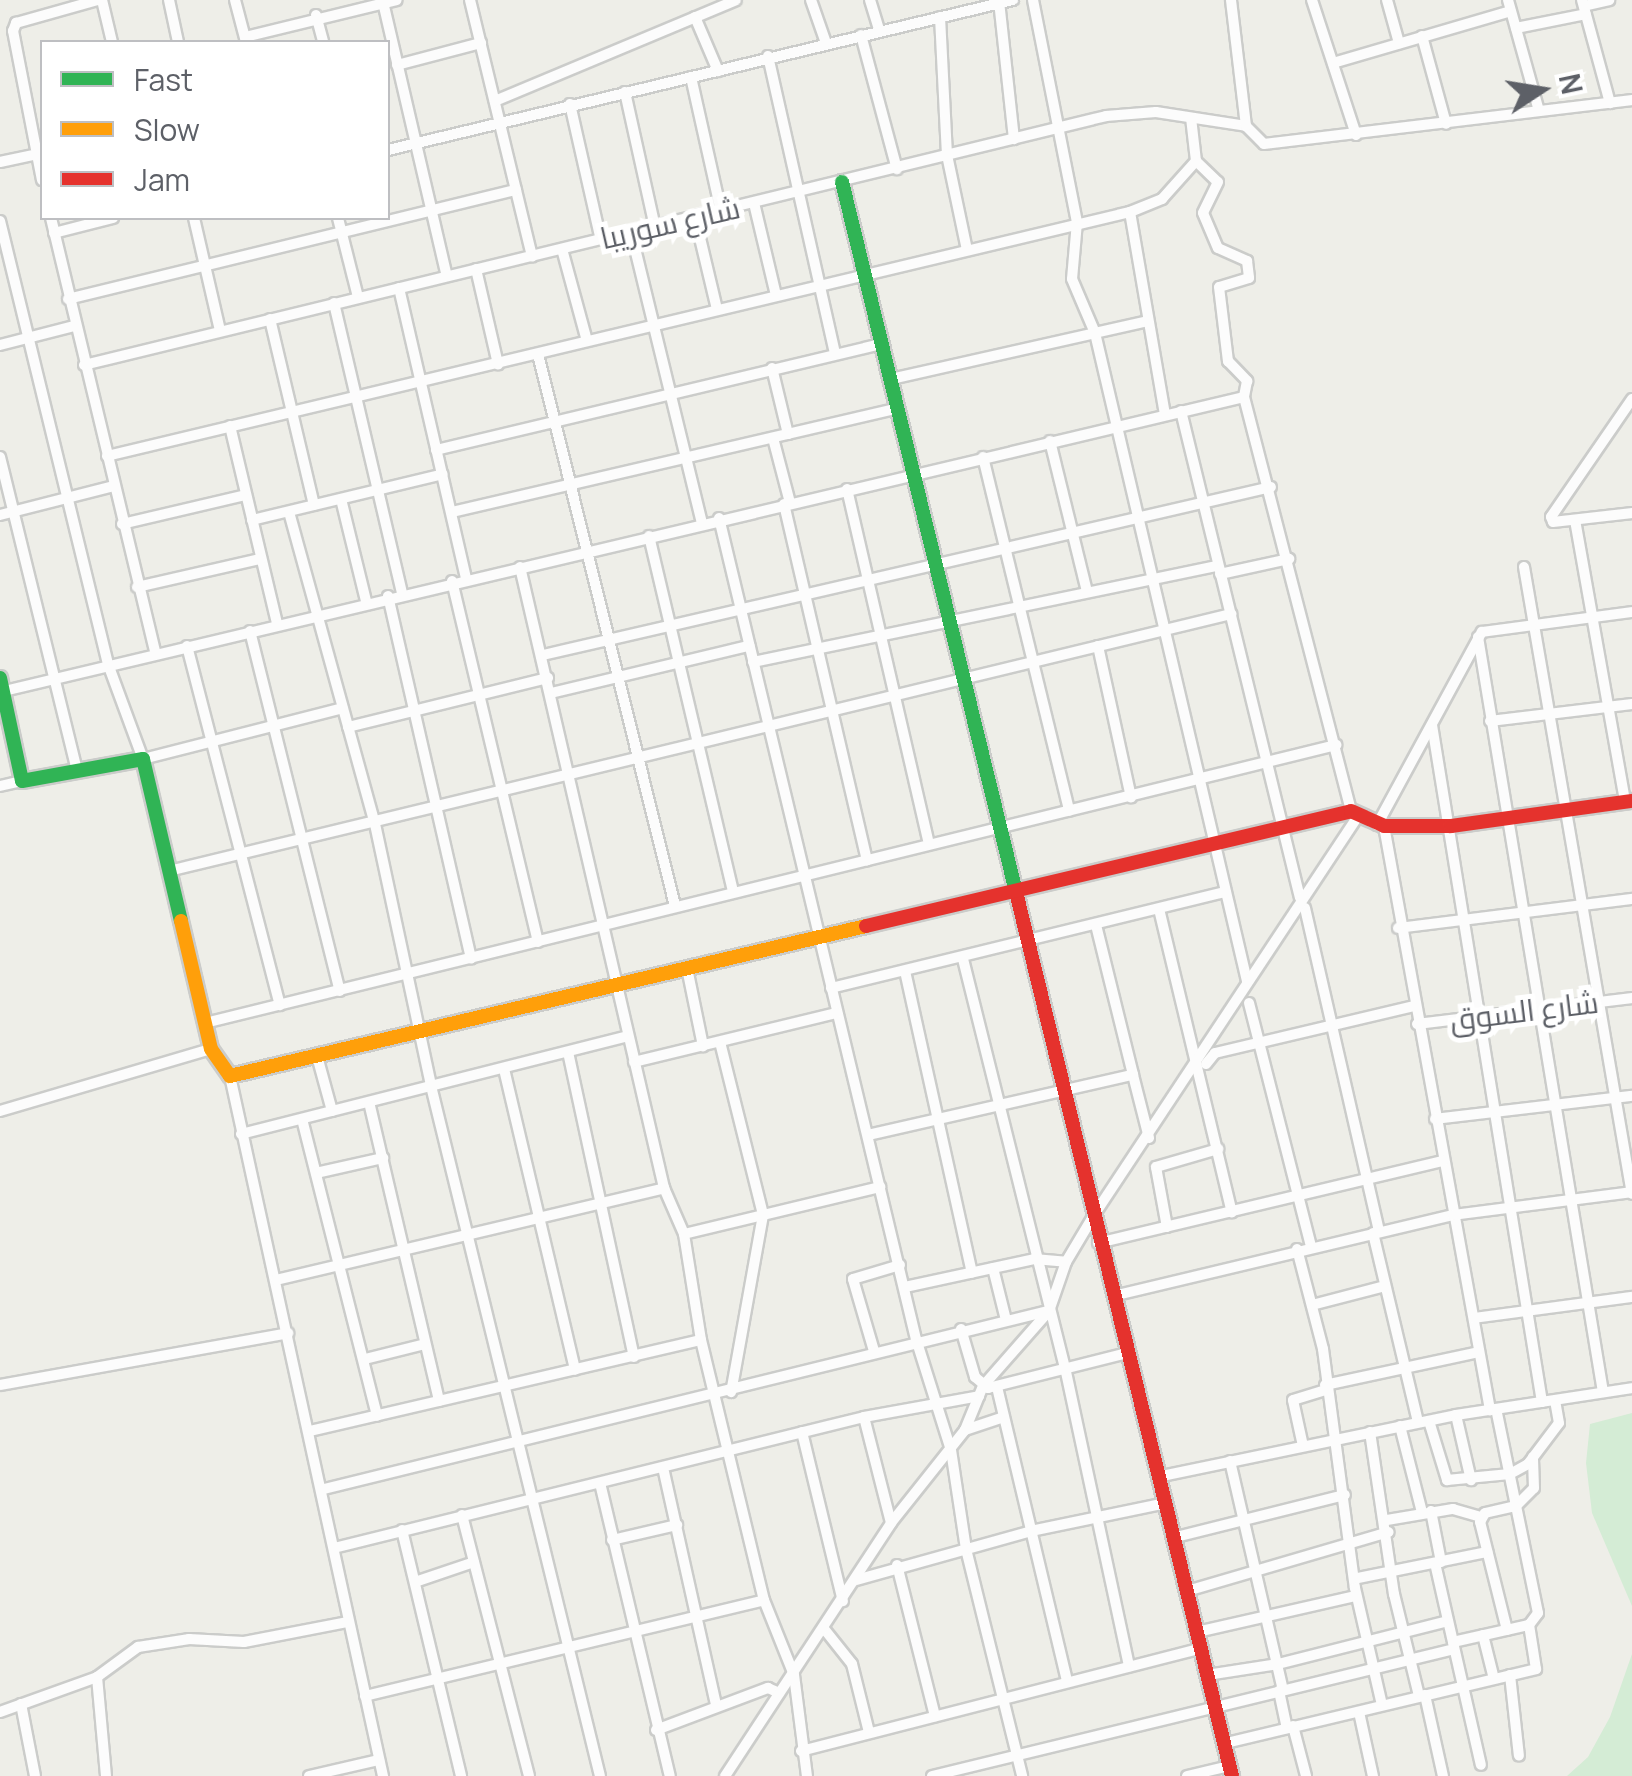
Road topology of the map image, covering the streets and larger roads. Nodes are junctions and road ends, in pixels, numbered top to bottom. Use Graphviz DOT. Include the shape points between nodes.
graph roads {
  1 [pos="100,0"];
  2 [pos="169,0"];
  3 [pos="236,0"];
  4 [pos="397,0"];
  5 [pos="470,0"];
  6 [pos="736,0"];
  7 [pos="811,0"];
  8 [pos="870,0"];
  9 [pos="1013,0"];
  10 [pos="1033,0"];
  11 [pos="1231,0"];
  12 [pos="1312,0"];
  13 [pos="1387,0"];
  14 [pos="1609,0"];
  15 [pos="383,2"];
  16 [pos="999,2"];
  17 [pos="352,4"];
  18 [pos="1509,5"];
  19 [pos="1584,7"];
  20 [pos="316,15"];
  21 [pos="694,17"];
  22 [pos="940,17"];
  23 [pos="1516,28"];
  24 [pos="878,30"];
  25 [pos="861,35"];
  26 [pos="1422,36"];
  27 [pos="111,40"];
  28 [pos="178,40"];
  29 [pos="245,40"];
  30 [pos="322,40"];
  31 [pos="481,43"];
  32 [pos="826,43"];
  33 [pos="1399,43"];
  34 [pos="768,56"];
  35 [pos="1332,64"];
  36 [pos="396,65"];
  37 [pos="718,70"];
  38 [pos="690,77"];
  39 [pos="625,92"];
  40 [pos="1632,100"];
  41 [pos="495,102"];
  42 [pos="1610,103"];
  43 [pos="570,104"];
  44 [pos="1539,111"];
  45 [pos="1191,118"];
  46 [pos="500,122"];
  47 [pos="1446,124"];
  48 [pos="1246,126"];
  49 [pos="1059,128"];
  50 [pos="1356,135"];
  51 [pos="1014,139"];
  52 [pos="414,141"];
  53 [pos="390,149"];
  54 [pos="947,155"];
  55 [pos="39,161"];
  56 [pos="1196,161"];
  57 [pos="0,162"];
  58 [pos="897,169"];
  59 [pos="842,182"];
  60 [pos="516,190"];
  61 [pos="799,192"];
  62 [pos="754,203"];
  63 [pos="430,210"];
  64 [pos="721,211"];
  65 [pos="1130,212"];
  66 [pos="695,218"];
  67 [pos="51,220"];
  68 [pos="106,220"];
  69 [pos="194,220"];
  70 [pos="339,220"];
  71 [pos="0,222"];
  72 [pos="1077,222"];
  73 [pos="655,227"];
  74 [pos="631,232"];
  75 [pos="54,233"];
  76 [pos="342,233"];
  77 [pos="600,240"];
  78 [pos="562,249"];
  79 [pos="967,250"];
  80 [pos="532,257"];
  81 [pos="204,264"];
  82 [pos="476,270"];
  83 [pos="447,276"];
  84 [pos="866,276"];
  85 [pos="819,285"];
  86 [pos="399,288"];
  87 [pos="776,295"];
  88 [pos="358,298"];
  89 [pos="68,299"];
  90 [pos="334,303"];
  91 [pos="717,310"];
  92 [pos="270,319"];
  93 [pos="1148,321"];
  94 [pos="654,325"];
  95 [pos="74,326"];
  96 [pos="220,331"];
  97 [pos="1095,333"];
  98 [pos="30,337"];
  99 [pos="587,341"];
  100 [pos="0,344"];
  101 [pos="882,344"];
  102 [pos="538,354"];
  103 [pos="835,354"];
  104 [pos="84,364"];
  105 [pos="498,364"];
  106 [pos="772,368"];
  107 [pos="890,379"];
  108 [pos="421,384"];
  109 [pos="670,393"];
  110 [pos="1244,397"];
  111 [pos="357,398"];
  112 [pos="1632,399"];
  113 [pos="898,408"];
  114 [pos="1181,410"];
  115 [pos="291,412"];
  116 [pos="1166,414"];
  117 [pos="553,422"];
  118 [pos="230,426"];
  119 [pos="1115,426"];
  120 [pos="788,434"];
  121 [pos="773,438"];
  122 [pos="1050,441"];
  123 [pos="436,450"];
  124 [pos="107,456"];
  125 [pos="0,457"];
  126 [pos="983,457"];
  127 [pos="686,459"];
  128 [pos="442,474"];
  129 [pos="914,474"];
  130 [pos="114,486"];
  131 [pos="1271,487"];
  132 [pos="568,488"];
  133 [pos="847,489"];
  134 [pos="378,490"];
  135 [pos="246,495"];
  136 [pos="341,499"];
  137 [pos="67,500"];
  138 [pos="1202,502"];
  139 [pos="787,503"];
  140 [pos="314,505"];
  141 [pos="14,512"];
  142 [pos="289,512"];
  143 [pos="452,512"];
  144 [pos="1632,513"];
  145 [pos="0,516"];
  146 [pos="1137,516"];
  147 [pos="718,518"];
  148 [pos="252,520"];
  149 [pos="1575,520"];
  150 [pos="702,523"];
  151 [pos="122,524"];
  152 [pos="1071,530"];
  153 [pos="649,536"];
  154 [pos="1006,546"];
  155 [pos="584,551"];
  156 [pos="260,559"];
  157 [pos="1289,559"];
  158 [pos="935,565"];
  159 [pos="1524,567"];
  160 [pos="520,568"];
  161 [pos="1219,570"];
  162 [pos="466,578"];
  163 [pos="1152,579"];
  164 [pos="868,580"];
  165 [pos="452,581"];
  166 [pos="138,587"];
  167 [pos="1087,592"];
  168 [pos="402,593"];
  169 [pos="806,593"];
  170 [pos="388,596"];
  171 [pos="366,601"];
  172 [pos="1020,606"];
  173 [pos="739,607"];
  174 [pos="1632,612"];
  175 [pos="320,614"];
  176 [pos="1231,614"];
  177 [pos="1592,616"];
  178 [pos="949,622"];
  179 [pos="276,624"];
  180 [pos="1533,624"];
  181 [pos="670,625"];
  182 [pos="250,631"];
  183 [pos="1164,631"];
  184 [pos="881,636"];
  185 [pos="1478,637"];
  186 [pos="610,640"];
  187 [pos="188,646"];
  188 [pos="749,646"];
  189 [pos="1098,646"];
  190 [pos="820,649"];
  191 [pos="154,652"];
  192 [pos="543,655"];
  193 [pos="1034,661"];
  194 [pos="753,662"];
  195 [pos="108,664"];
  196 [pos="680,664"];
  197 [pos="55,676"];
  198 [pos="548,678"];
  199 [pos="619,678"];
  200 [pos="963,679"];
  201 [pos="1,687"];
  202 [pos="551,693"];
  203 [pos="480,694"];
  204 [pos="894,695"];
  205 [pos="1632,704"];
  206 [pos="1608,707"];
  207 [pos="343,708"];
  208 [pos="834,709"];
  209 [pos="416,710"];
  210 [pos="1550,714"];
  211 [pos="1490,722"];
  212 [pos="278,724"];
  213 [pos="768,724"];
  214 [pos="1432,725"];
  215 [pos="348,727"];
  216 [pos="214,739"];
  217 [pos="699,742"];
  218 [pos="1336,745"];
  219 [pos="639,757"];
  220 [pos="143,759"];
  221 [pos="1264,763"];
  222 [pos="77,770"];
  223 [pos="572,776"];
  224 [pos="1199,780"];
  225 [pos="22,781"];
  226 [pos="0,786"];
  227 [pos="504,793"];
  228 [pos="1131,797"];
  229 [pos="1629,801"];
  230 [pos="440,810"];
  231 [pos="1566,810"];
  232 [pos="1069,811"];
  233 [pos="1354,814"];
  234 [pos="1505,818"];
  235 [pos="375,824"];
  236 [pos="1380,825"];
  237 [pos="1281,826"];
  238 [pos="1451,826"];
  239 [pos="998,827"];
  240 [pos="306,839"];
  241 [pos="1214,842"];
  242 [pos="929,844"];
  243 [pos="243,856"];
  244 [pos="867,860"];
  245 [pos="173,870"];
  246 [pos="804,873"];
  247 [pos="1013,890"];
  248 [pos="733,892"];
  249 [pos="1226,892"];
  250 [pos="1632,899"];
  251 [pos="1302,903"];
  252 [pos="1583,903"];
  253 [pos="676,906"];
  254 [pos="1159,908"];
  255 [pos="1522,910"];
  256 [pos="1466,917"];
  257 [pos="601,924"];
  258 [pos="1096,926"];
  259 [pos="1398,928"];
  260 [pos="819,935"];
  261 [pos="538,942"];
  262 [pos="1026,944"];
  263 [pos="472,959"];
  264 [pos="964,959"];
  265 [pos="687,968"];
  266 [pos="905,972"];
  267 [pos="407,976"];
  268 [pos="1247,981"];
  269 [pos="616,984"];
  270 [pos="831,988"];
  271 [pos="340,991"];
  272 [pos="1632,998"];
  273 [pos="1249,1002"];
  274 [pos="1600,1002"];
  275 [pos="280,1005"];
  276 [pos="1414,1006"];
  277 [pos="1538,1010"];
  278 [pos="838,1013"];
  279 [pos="1482,1016"];
  280 [pos="210,1022"];
  281 [pos="1417,1024"];
  282 [pos="1332,1028"];
  283 [pos="420,1034"];
  284 [pos="628,1036"];
  285 [pos="720,1042"];
  286 [pos="1260,1044"];
  287 [pos="704,1046"];
  288 [pos="211,1048"];
  289 [pos="568,1052"];
  290 [pos="317,1056"];
  291 [pos="1200,1060"];
  292 [pos="634,1062"];
  293 [pos="504,1068"];
  294 [pos="1133,1075"];
  295 [pos="230,1076"];
  296 [pos="1201,1076"];
  297 [pos="431,1086"];
  298 [pos="1062,1092"];
  299 [pos="1632,1096"];
  300 [pos="1614,1098"];
  301 [pos="369,1102"];
  302 [pos="1555,1106"];
  303 [pos="1000,1107"];
  304 [pos="0,1111"];
  305 [pos="332,1111"];
  306 [pos="1497,1112"];
  307 [pos="302,1118"];
  308 [pos="1435,1119"];
  309 [pos="936,1122"];
  310 [pos="242,1134"];
  311 [pos="868,1135"];
  312 [pos="1150,1138"];
  313 [pos="1218,1149"];
  314 [pos="383,1158"];
  315 [pos="1442,1161"];
  316 [pos="316,1173"];
  317 [pos="1367,1179"];
  318 [pos="880,1187"];
  319 [pos="664,1188"];
  320 [pos="1632,1193"];
  321 [pos="1298,1196"];
  322 [pos="1572,1199"];
  323 [pos="601,1203"];
  324 [pos="1512,1207"];
  325 [pos="1232,1212"];
  326 [pos="1094,1215"];
  327 [pos="1453,1215"];
  328 [pos="763,1216"];
  329 [pos="538,1219"];
  330 [pos="1167,1227"];
  331 [pos="1376,1232"];
  332 [pos="684,1234"];
  333 [pos="468,1236"];
  334 [pos="1098,1243"];
  335 [pos="1312,1246"];
  336 [pos="1297,1249"];
  337 [pos="406,1252"];
  338 [pos="1034,1258"];
  339 [pos="1066,1262"];
  340 [pos="900,1265"];
  341 [pos="340,1266"];
  342 [pos="993,1268"];
  343 [pos="972,1272"];
  344 [pos="276,1280"];
  345 [pos="1385,1286"];
  346 [pos="905,1287"];
  347 [pos="1113,1296"];
  348 [pos="1632,1298"];
  349 [pos="1588,1299"];
  350 [pos="1312,1304"];
  351 [pos="1529,1310"];
  352 [pos="1050,1311"];
  353 [pos="1474,1318"];
  354 [pos="1006,1320"];
  355 [pos="961,1329"];
  356 [pos="288,1333"];
  357 [pos="916,1339"];
  358 [pos="701,1340"];
  359 [pos="425,1344"];
  360 [pos="874,1351"];
  361 [pos="1127,1352"];
  362 [pos="1479,1352"];
  363 [pos="634,1357"];
  364 [pos="364,1359"];
  365 [pos="1402,1366"];
  366 [pos="576,1370"];
  367 [pos="1066,1372"];
  368 [pos="0,1384"];
  369 [pos="506,1387"];
  370 [pos="997,1387"];
  371 [pos="1325,1388"];
  372 [pos="1632,1388"];
  373 [pos="981,1391"];
  374 [pos="731,1392"];
  375 [pos="1603,1392"];
  376 [pos="715,1397"];
  377 [pos="1555,1400"];
  378 [pos="438,1401"];
  379 [pos="1542,1402"];
  380 [pos="934,1403"];
  381 [pos="1493,1410"];
  382 [pos="377,1416"];
  383 [pos="1456,1416"];
  384 [pos="864,1417"];
  385 [pos="1004,1418"];
  386 [pos="1424,1422"];
  387 [pos="1400,1426"];
  388 [pos="966,1430"];
  389 [pos="310,1432"];
  390 [pos="802,1432"];
  391 [pos="1370,1432"];
  392 [pos="517,1439"];
  393 [pos="1334,1440"];
  394 [pos="1303,1446"];
  395 [pos="728,1450"];
  396 [pos="950,1450"];
  397 [pos="1533,1457"];
  398 [pos="1230,1460"];
  399 [pos="664,1472"];
  400 [pos="1510,1474"];
  401 [pos="1157,1476"];
  402 [pos="1470,1480"];
  403 [pos="600,1483"];
  404 [pos="324,1489"];
  405 [pos="1345,1496"];
  406 [pos="532,1500"];
  407 [pos="1166,1503"];
  408 [pos="1516,1506"];
  409 [pos="1426,1512"];
  410 [pos="462,1515"];
  411 [pos="1094,1517"];
  412 [pos="1481,1517"];
  413 [pos="1245,1522"];
  414 [pos="890,1523"];
  415 [pos="677,1524"];
  416 [pos="1388,1526"];
  417 [pos="402,1530"];
  418 [pos="1031,1531"];
  419 [pos="1176,1538"];
  420 [pos="612,1540"];
  421 [pos="1354,1542"];
  422 [pos="338,1547"];
  423 [pos="966,1548"];
  424 [pos="1488,1552"];
  425 [pos="474,1562"];
  426 [pos="1438,1563"];
  427 [pos="897,1564"];
  428 [pos="1256,1571"];
  429 [pos="1391,1572"];
  430 [pos="1358,1578"];
  431 [pos="856,1580"];
  432 [pos="415,1582"];
  433 [pos="1187,1591"];
  434 [pos="1356,1596"];
  435 [pos="764,1600"];
  436 [pos="843,1601"];
  437 [pos="694,1616"];
  438 [pos="1268,1618"];
  439 [pos="1448,1620"];
  440 [pos="348,1622"];
  441 [pos="1529,1625"];
  442 [pos="633,1630"];
  443 [pos="825,1630"];
  444 [pos="1508,1630"];
  445 [pos="1404,1631"];
  446 [pos="1197,1632"];
  447 [pos="1482,1635"];
  448 [pos="1368,1641"];
  449 [pos="1454,1645"];
  450 [pos="568,1648"];
  451 [pos="1201,1648"];
  452 [pos="1410,1660"];
  453 [pos="500,1664"];
  454 [pos="1278,1664"];
  455 [pos="1129,1666"];
  456 [pos="1374,1668"];
  457 [pos="1510,1674"];
  458 [pos="794,1675"];
  459 [pos="1207,1675"];
  460 [pos="97,1677"];
  461 [pos="439,1678"];
  462 [pos="1494,1679"];
  463 [pos="1067,1681"];
  464 [pos="1463,1687"];
  465 [pos="1281,1691"];
  466 [pos="778,1693"];
  467 [pos="365,1696"];
  468 [pos="1422,1696"];
  469 [pos="1003,1697"];
  470 [pos="22,1704"];
  471 [pos="716,1705"];
  472 [pos="1382,1705"];
  473 [pos="1214,1707"];
  474 [pos="0,1712"];
  475 [pos="1358,1712"];
  476 [pos="935,1716"];
  477 [pos="1290,1727"];
  478 [pos="656,1730"];
  479 [pos="869,1732"];
  480 [pos="1222,1744"];
  481 [pos="801,1751"];
  482 [pos="1017,1754"];
  483 [pos="1520,1756"];
  484 [pos="379,1760"];
  485 [pos="1480,1765"];
  486 [pos="1231,1771"];
  487 [pos="35,1776"];
  488 [pos="106,1776"];
  489 [pos="308,1776"];
  490 [pos="382,1776"];
  491 [pos="461,1776"];
  492 [pos="529,1776"];
  493 [pos="600,1776"];
  494 [pos="670,1776"];
  495 [pos="725,1776"];
  496 [pos="806,1776"];
  497 [pos="932,1776"];
  498 [pos="1022,1776"];
  499 [pos="1187,1776"];
  500 [pos="1306,1776"];
  501 [pos="1373,1776"];
  502 [pos="1442,1776"];
  1 -- 27 [label="street"];
  1 -- 55 [label="street" via="16,23"];
  2 -- 28 [label="street"];
  3 -- 29 [label="street"];
  4 -- 15 [label="street"];
  5 -- 31 [label="street"];
  6 -- 21 [label="street"];
  7 -- 32 [label="street"];
  8 -- 24 [label="street"];
  9 -- 16 [label="street"];
  10 -- 49 [label="street"];
  11 -- 48 [label="street"];
  12 -- 35 [label="street"];
  13 -- 33 [label="street"];
  14 -- 19 [label="street"];
  15 -- 17 [label="street"];
  15 -- 36 [label="street"];
  16 -- 22 [label="street"];
  16 -- 51 [label="street"];
  17 -- 20 [label="street"];
  18 -- 23 [label="street"];
  18 -- 26 [label="street"];
  19 -- 23 [label="street"];
  19 -- 42 [label="street"];
  20 -- 29 [label="street"];
  20 -- 30 [label="street"];
  21 -- 37 [label="street"];
  21 -- 41 [label="street"];
  22 -- 24 [label="street"];
  22 -- 54 [label="street"];
  23 -- 44 [label="street"];
  24 -- 25 [label="street"];
  25 -- 32 [label="street"];
  25 -- 58 [label="street"];
  26 -- 33 [label="street"];
  26 -- 47 [label="street"];
  31 -- 36 [label="street"];
  31 -- 41 [label="street"];
  32 -- 34 [label="street"];
  33 -- 35 [label="street"];
  34 -- 37 [label="street"];
  34 -- 61 [label="street"];
  35 -- 50 [label="street"];
  36 -- 52 [label="street"];
  37 -- 38 [label="street"];
  38 -- 39 [label="street"];
  38 -- 64 [label="street"];
  39 -- 43 [label="street"];
  39 -- 73 [label="street"];
  40 -- 42 [label="street"];
  41 -- 46 [label="street"];
  42 -- 44 [label="street"];
  43 -- 46 [label="street"];
  43 -- 77 [label="street"];
  44 -- 47 [label="street"];
  45 -- 48 [label="street, شارع سوريبا"];
  45 -- 49 [label="street, شارع سوريبا" via="1138,112"];
  45 -- 56 [label="street"];
  46 -- 52 [label="street"];
  46 -- 60 [label="street"];
  47 -- 50 [label="street"];
  48 -- 50 [label="street, شارع سوريبا" via="1264,144"];
  49 -- 51 [label="street, شارع سوريبا"];
  49 -- 72 [label="street"];
  51 -- 54 [label="street, شارع سوريبا"];
  52 -- 53 [label="street"];
  52 -- 63 [label="street"];
  54 -- 58 [label="street, شارع سوريبا"];
  54 -- 79 [label="street"];
  55 -- 57 [label="street"];
  56 -- 65 [label="street" via="1162,198"];
  56 -- 110 [label="street" via="1218,182 1203,213 1218,248 1247,261 1249,278 1219,291 1229,365 1247,381"];
  58 -- 59 [label="street, شارع سوريبا"];
  59 -- 61 [label="street, شارع سوريبا"];
  59 -- 84 [label="street"];
  60 -- 63 [label="street"];
  60 -- 80 [label="street"];
  61 -- 62 [label="street, شارع سوريبا"];
  61 -- 85 [label="street"];
  62 -- 64 [label="street, شارع سوريبا"];
  62 -- 87 [label="street"];
  63 -- 76 [label="street"];
  63 -- 83 [label="street"];
  64 -- 66 [label="street, شارع سوريبا"];
  65 -- 72 [label="street"];
  65 -- 93 [label="street"];
  66 -- 73 [label="street, شارع سوريبا"];
  66 -- 91 [label="street"];
  67 -- 75 [label="street"];
  68 -- 75 [label="street"];
  69 -- 81 [label="street"];
  70 -- 76 [label="street"];
  71 -- 98 [label="street"];
  72 -- 79 [label="street"];
  72 -- 97 [label="street" via="1072,279"];
  73 -- 74 [label="street, شارع سوريبا"];
  74 -- 77 [label="street, شارع سوريبا"];
  74 -- 94 [label="street"];
  75 -- 89 [label="street"];
  76 -- 81 [label="street"];
  76 -- 88 [label="street"];
  77 -- 78 [label="street, شارع سوريبا"];
  78 -- 80 [label="street, شارع سوريبا"];
  78 -- 99 [label="street"];
  79 -- 84 [label="street"];
  80 -- 82 [label="street, شارع سوريبا"];
  81 -- 89 [label="street"];
  81 -- 96 [label="street"];
  82 -- 83 [label="street, شارع سوريبا"];
  82 -- 105 [label="street"];
  83 -- 86 [label="street, شارع سوريبا"];
  84 -- 85 [label="street"];
  84 -- 101 [label="street"];
  85 -- 87 [label="street"];
  85 -- 103 [label="street"];
  86 -- 88 [label="street, شارع سوريبا"];
  86 -- 108 [label="street"];
  87 -- 91 [label="street"];
  88 -- 90 [label="street, شارع سوريبا"];
  89 -- 95 [label="street"];
  90 -- 92 [label="street, شارع سوريبا"];
  90 -- 111 [label="street"];
  91 -- 94 [label="street"];
  92 -- 96 [label="street, شارع سوريبا"];
  92 -- 115 [label="street"];
  93 -- 97 [label="street"];
  93 -- 116 [label="street"];
  94 -- 99 [label="street"];
  94 -- 109 [label="street"];
  95 -- 98 [label="street"];
  95 -- 104 [label="street"];
  96 -- 104 [label="street, شارع سوريبا"];
  97 -- 107 [label="street"];
  97 -- 119 [label="street"];
  98 -- 100 [label="street"];
  98 -- 137 [label="street"];
  99 -- 102 [label="street"];
  101 -- 103 [label="street"];
  101 -- 107 [label="street"];
  102 -- 105 [label="street"];
  102 -- 117 [label="street"];
  103 -- 106 [label="street"];
  104 -- 124 [label="street"];
  105 -- 108 [label="street"];
  106 -- 109 [label="street"];
  106 -- 120 [label="street"];
  107 -- 113 [label="street"];
  108 -- 111 [label="street"];
  108 -- 123 [label="street"];
  109 -- 117 [label="street"];
  109 -- 127 [label="street"];
  110 -- 114 [label="street"];
  110 -- 131 [label="street"];
  111 -- 115 [label="street"];
  111 -- 134 [label="street"];
  112 -- 149 [label="street" via="1551,517"];
  113 -- 120 [label="street"];
  113 -- 129 [label="street"];
  114 -- 116 [label="street"];
  114 -- 138 [label="street"];
  115 -- 118 [label="street"];
  115 -- 140 [label="street"];
  116 -- 119 [label="street"];
  117 -- 123 [label="street"];
  117 -- 132 [label="street"];
  118 -- 124 [label="street"];
  118 -- 135 [label="street"];
  119 -- 122 [label="street"];
  119 -- 146 [label="street"];
  120 -- 121 [label="street"];
  121 -- 127 [label="street"];
  121 -- 139 [label="street"];
  122 -- 126 [label="street"];
  122 -- 152 [label="street"];
  123 -- 128 [label="street"];
  124 -- 130 [label="street"];
  125 -- 141 [label="street"];
  126 -- 129 [label="street"];
  126 -- 154 [label="street"];
  127 -- 132 [label="street"];
  127 -- 150 [label="street"];
  128 -- 134 [label="street"];
  128 -- 143 [label="street"];
  129 -- 133 [label="street"];
  129 -- 158 [label="street"];
  130 -- 137 [label="street"];
  130 -- 151 [label="street"];
  131 -- 138 [label="street"];
  131 -- 157 [label="street"];
  132 -- 143 [label="street"];
  132 -- 155 [label="street"];
  133 -- 139 [label="street"];
  133 -- 164 [label="street"];
  134 -- 136 [label="street"];
  134 -- 168 [label="street"];
  135 -- 148 [label="street"];
  135 -- 151 [label="street"];
  136 -- 140 [label="street"];
  136 -- 171 [label="street"];
  137 -- 141 [label="street"];
  137 -- 195 [label="street"];
  138 -- 146 [label="street"];
  138 -- 161 [label="street"];
  139 -- 147 [label="street"];
  139 -- 169 [label="street"];
  140 -- 142 [label="street"];
  141 -- 145 [label="street"];
  141 -- 197 [label="street"];
  142 -- 148 [label="street"];
  142 -- 175 [label="street"];
  143 -- 162 [label="street"];
  144 -- 149 [label="street"];
  146 -- 152 [label="street"];
  146 -- 163 [label="street"];
  147 -- 150 [label="street"];
  147 -- 173 [label="street"];
  148 -- 156 [label="street"];
  149 -- 177 [label="street"];
  150 -- 153 [label="street"];
  151 -- 166 [label="street"];
  152 -- 154 [label="street"];
  152 -- 167 [label="street"];
  153 -- 155 [label="street"];
  153 -- 181 [label="street"];
  154 -- 158 [label="street"];
  154 -- 172 [label="street"];
  155 -- 160 [label="street"];
  155 -- 186 [label="street"];
  156 -- 166 [label="street"];
  156 -- 179 [label="street"];
  157 -- 161 [label="street"];
  157 -- 218 [label="street"];
  158 -- 164 [label="street"];
  158 -- 178 [label="street"];
  159 -- 180 [label="street"];
  160 -- 162 [label="street"];
  160 -- 192 [label="street"];
  161 -- 163 [label="street"];
  161 -- 176 [label="street"];
  162 -- 165 [label="street"];
  163 -- 167 [label="street"];
  163 -- 183 [label="street"];
  164 -- 169 [label="street"];
  164 -- 184 [label="street"];
  165 -- 168 [label="street"];
  165 -- 203 [label="street"];
  166 -- 191 [label="street"];
  167 -- 172 [label="street"];
  168 -- 170 [label="street"];
  169 -- 173 [label="street"];
  169 -- 190 [label="street"];
  170 -- 171 [label="street"];
  170 -- 209 [label="street"];
  171 -- 175 [label="street"];
  172 -- 178 [label="street"];
  172 -- 193 [label="street"];
  173 -- 181 [label="street"];
  173 -- 188 [label="street"];
  174 -- 177 [label="street"];
  175 -- 179 [label="street"];
  175 -- 207 [label="street"];
  176 -- 183 [label="street"];
  176 -- 221 [label="street"];
  177 -- 180 [label="street"];
  177 -- 206 [label="street"];
  178 -- 184 [label="street"];
  178 -- 200 [label="street"];
  179 -- 182 [label="street"];
  180 -- 185 [label="street"];
  180 -- 210 [label="street"];
  181 -- 186 [label="street"];
  181 -- 196 [label="street"];
  182 -- 187 [label="street"];
  182 -- 212 [label="street"];
  183 -- 189 [label="street"];
  183 -- 224 [label="street"];
  184 -- 190 [label="street"];
  184 -- 204 [label="street"];
  185 -- 211 [label="street"];
  185 -- 214 [label="street"];
  186 -- 192 [label="street"];
  186 -- 199 [label="street"];
  187 -- 191 [label="street"];
  187 -- 216 [label="street"];
  188 -- 194 [label="street"];
  188 -- 196 [label="street"];
  189 -- 193 [label="street"];
  189 -- 228 [label="street"];
  190 -- 194 [label="street"];
  190 -- 208 [label="street"];
  191 -- 195 [label="street"];
  192 -- 198 [label="street"];
  193 -- 200 [label="street"];
  193 -- 232 [label="street"];
  194 -- 213 [label="street"];
  195 -- 197 [label="street"];
  195 -- 220 [label="street"];
  196 -- 199 [label="street"];
  196 -- 217 [label="street"];
  197 -- 201 [label="street"];
  197 -- 222 [label="street"];
  198 -- 202 [label="street"];
  198 -- 203 [label="street"];
  199 -- 202 [label="street"];
  199 -- 219 [label="street"];
  200 -- 204 [label="street"];
  200 -- 239 [label="street"];
  201 -- 225 [label="street"];
  202 -- 223 [label="street"];
  203 -- 209 [label="street"];
  203 -- 227 [label="street"];
  204 -- 208 [label="street"];
  204 -- 242 [label="street"];
  205 -- 206 [label="street"];
  206 -- 210 [label="street"];
  206 -- 229 [label="street"];
  207 -- 212 [label="street"];
  207 -- 215 [label="street"];
  208 -- 213 [label="street"];
  208 -- 244 [label="street"];
  209 -- 215 [label="street"];
  209 -- 230 [label="street"];
  210 -- 211 [label="street"];
  210 -- 231 [label="street"];
  211 -- 234 [label="street"];
  212 -- 216 [label="street"];
  212 -- 240 [label="street"];
  213 -- 217 [label="street"];
  213 -- 246 [label="street"];
  214 -- 236 [label="street"];
  214 -- 238 [label="street"];
  215 -- 235 [label="street"];
  216 -- 220 [label="street"];
  216 -- 243 [label="street"];
  217 -- 219 [label="street"];
  217 -- 248 [label="street"];
  218 -- 221 [label="street"];
  218 -- 233 [label="street"];
  219 -- 223 [label="street"];
  219 -- 253 [label="street"];
  220 -- 222 [label="street"];
  220 -- 245 [label="street"];
  221 -- 224 [label="street"];
  221 -- 237 [label="street"];
  222 -- 225 [label="street"];
  223 -- 227 [label="street"];
  223 -- 257 [label="street"];
  224 -- 228 [label="street"];
  224 -- 241 [label="street"];
  225 -- 226 [label="street"];
  227 -- 230 [label="street"];
  227 -- 261 [label="street"];
  228 -- 232 [label="street"];
  229 -- 231 [label="street"];
  230 -- 235 [label="street"];
  230 -- 263 [label="street"];
  231 -- 234 [label="street"];
  231 -- 252 [label="street"];
  232 -- 239 [label="street"];
  233 -- 236 [label="street"];
  233 -- 237 [label="street"];
  233 -- 251 [label="street"];
  234 -- 238 [label="street"];
  234 -- 255 [label="street"];
  235 -- 240 [label="street"];
  235 -- 267 [label="street"];
  236 -- 238 [label="street"];
  236 -- 259 [label="street"];
  237 -- 241 [label="street"];
  237 -- 251 [label="street"];
  238 -- 256 [label="street"];
  239 -- 242 [label="street"];
  239 -- 247 [label="street"];
  240 -- 243 [label="street"];
  240 -- 271 [label="street"];
  241 -- 247 [label="street"];
  241 -- 249 [label="street"];
  242 -- 244 [label="street"];
  243 -- 245 [label="street"];
  243 -- 275 [label="street"];
  244 -- 246 [label="street"];
  245 -- 280 [label="street"];
  246 -- 248 [label="street"];
  246 -- 260 [label="street"];
  247 -- 260 [label="street"];
  247 -- 262 [label="street"];
  248 -- 253 [label="street"];
  249 -- 254 [label="street"];
  249 -- 268 [label="street"];
  250 -- 252 [label="street"];
  251 -- 268 [label="street"];
  251 -- 282 [label="street"];
  252 -- 255 [label="street"];
  252 -- 274 [label="street"];
  253 -- 257 [label="street"];
  254 -- 258 [label="street"];
  254 -- 291 [label="street"];
  255 -- 256 [label="street"];
  255 -- 277 [label="street"];
  256 -- 259 [label="street"];
  256 -- 279 [label="street"];
  257 -- 261 [label="street"];
  257 -- 269 [label="street"];
  258 -- 262 [label="street"];
  258 -- 294 [label="street"];
  259 -- 276 [label="street"];
  260 -- 265 [label="street"];
  260 -- 270 [label="street"];
  261 -- 263 [label="street"];
  262 -- 264 [label="street"];
  262 -- 298 [label="street"];
  263 -- 267 [label="street"];
  264 -- 266 [label="street"];
  264 -- 303 [label="street"];
  265 -- 269 [label="street"];
  265 -- 287 [label="street"];
  266 -- 270 [label="street"];
  266 -- 309 [label="street"];
  267 -- 271 [label="street"];
  267 -- 283 [label="street"];
  268 -- 291 [label="street"];
  269 -- 283 [label="street"];
  269 -- 284 [label="street"];
  270 -- 278 [label="street"];
  271 -- 275 [label="street"];
  272 -- 274 [label="street, شارع السوق"];
  273 -- 286 [label="street"];
  274 -- 277 [label="street, شارع السوق"];
  274 -- 300 [label="street"];
  275 -- 280 [label="street"];
  276 -- 281 [label="street"];
  276 -- 282 [label="street"];
  277 -- 279 [label="street, شارع السوق"];
  277 -- 302 [label="street"];
  278 -- 285 [label="street"];
  278 -- 311 [label="street"];
  279 -- 281 [label="street, شارع السوق"];
  279 -- 306 [label="street"];
  280 -- 288 [label="street"];
  281 -- 308 [label="street"];
  282 -- 286 [label="street"];
  282 -- 317 [label="street"];
  283 -- 290 [label="street"];
  283 -- 297 [label="street"];
  284 -- 289 [label="street"];
  284 -- 292 [label="street"];
  285 -- 287 [label="street"];
  285 -- 328 [label="street"];
  286 -- 296 [label="street" via="1211,1055"];
  286 -- 321 [label="street"];
  287 -- 292 [label="street"];
  288 -- 295 [label="street"];
  288 -- 304 [label="street"];
  289 -- 293 [label="street"];
  289 -- 323 [label="street"];
  290 -- 295 [label="street"];
  290 -- 305 [label="street"];
  291 -- 296 [label="street"];
  291 -- 312 [label="street"];
  292 -- 319 [label="street"];
  293 -- 297 [label="street"];
  293 -- 329 [label="street"];
  294 -- 298 [label="street"];
  294 -- 312 [label="street"];
  295 -- 310 [label="street"];
  296 -- 313 [label="street"];
  297 -- 301 [label="street"];
  297 -- 333 [label="street"];
  298 -- 303 [label="street"];
  298 -- 326 [label="street"];
  299 -- 300 [label="street"];
  300 -- 302 [label="street"];
  300 -- 320 [label="street"];
  301 -- 305 [label="street"];
  301 -- 314 [label="street"];
  302 -- 306 [label="street"];
  302 -- 322 [label="street"];
  303 -- 309 [label="street"];
  303 -- 338 [label="street"];
  305 -- 307 [label="street"];
  306 -- 308 [label="street"];
  306 -- 324 [label="street"];
  307 -- 310 [label="street"];
  307 -- 316 [label="street"];
  308 -- 315 [label="street"];
  309 -- 311 [label="street"];
  309 -- 343 [label="street"];
  310 -- 344 [label="street"];
  311 -- 318 [label="street"];
  312 -- 326 [label="street"];
  313 -- 325 [label="street"];
  313 -- 330 [label="street" via="1156,1167"];
  314 -- 316 [label="street"];
  314 -- 337 [label="street"];
  315 -- 317 [label="street"];
  315 -- 327 [label="street"];
  316 -- 341 [label="street"];
  317 -- 321 [label="street"];
  317 -- 331 [label="street"];
  318 -- 328 [label="street"];
  318 -- 340 [label="street"];
  319 -- 323 [label="street"];
  319 -- 332 [label="street"];
  320 -- 322 [label="street"];
  321 -- 325 [label="street"];
  321 -- 335 [label="street"];
  322 -- 324 [label="street"];
  322 -- 349 [label="street"];
  323 -- 329 [label="street"];
  323 -- 363 [label="street"];
  324 -- 327 [label="street"];
  324 -- 351 [label="street"];
  325 -- 330 [label="street"];
  326 -- 334 [label="street"];
  326 -- 339 [label="street"];
  327 -- 331 [label="street"];
  327 -- 353 [label="street"];
  328 -- 332 [label="street"];
  328 -- 374 [label="street"];
  329 -- 333 [label="street"];
  329 -- 366 [label="street"];
  330 -- 334 [label="street"];
  331 -- 335 [label="street"];
  331 -- 345 [label="street"];
  332 -- 358 [label="street"];
  333 -- 337 [label="street"];
  333 -- 369 [label="street"];
  334 -- 347 [label="street"];
  335 -- 336 [label="street"];
  336 -- 347 [label="street"];
  336 -- 350 [label="street"];
  337 -- 341 [label="street"];
  337 -- 359 [label="street"];
  338 -- 339 [label="street"];
  338 -- 342 [label="street"];
  338 -- 352 [label="street"];
  339 -- 352 [label="street"];
  340 -- 346 [label="street"];
  340 -- 360 [label="street" via="852,1279"];
  341 -- 344 [label="street"];
  341 -- 364 [label="street"];
  342 -- 343 [label="street"];
  342 -- 354 [label="street"];
  343 -- 346 [label="street"];
  344 -- 356 [label="street"];
  345 -- 350 [label="street"];
  345 -- 365 [label="street"];
  346 -- 357 [label="street"];
  347 -- 361 [label="street"];
  348 -- 349 [label="street"];
  349 -- 351 [label="street"];
  349 -- 375 [label="street"];
  350 -- 371 [label="street"];
  351 -- 353 [label="street"];
  351 -- 379 [label="street"];
  352 -- 354 [label="street"];
  352 -- 367 [label="street"];
  352 -- 373 [label="street"];
  353 -- 362 [label="street"];
  354 -- 355 [label="street"];
  355 -- 357 [label="street"];
  355 -- 373 [label="street"];
  356 -- 368 [label="street"];
  356 -- 389 [label="street"];
  357 -- 360 [label="street"];
  357 -- 380 [label="street"];
  358 -- 363 [label="street"];
  358 -- 376 [label="street"];
  359 -- 364 [label="street"];
  359 -- 378 [label="street"];
  360 -- 374 [label="street"];
  361 -- 367 [label="street"];
  361 -- 401 [label="street"];
  362 -- 365 [label="street"];
  362 -- 381 [label="street"];
  363 -- 366 [label="street"];
  364 -- 382 [label="street"];
  365 -- 371 [label="street"];
  365 -- 386 [label="street"];
  366 -- 369 [label="street"];
  367 -- 370 [label="street"];
  367 -- 411 [label="street"];
  369 -- 378 [label="street"];
  369 -- 392 [label="street"];
  370 -- 373 [label="street"];
  370 -- 385 [label="street"];
  371 -- 393 [label="street"];
  371 -- 394 [label="street" via="1293,1400"];
  372 -- 375 [label="street"];
  373 -- 380 [label="street"];
  373 -- 388 [label="street"];
  374 -- 376 [label="street"];
  375 -- 377 [label="street"];
  376 -- 392 [label="street"];
  376 -- 395 [label="street"];
  377 -- 379 [label="street"];
  377 -- 397 [label="street" via="1559,1423"];
  378 -- 382 [label="street"];
  379 -- 381 [label="street"];
  380 -- 384 [label="street"];
  380 -- 396 [label="street"];
  381 -- 383 [label="street"];
  381 -- 400 [label="street"];
  382 -- 389 [label="street"];
  383 -- 386 [label="street"];
  383 -- 402 [label="street"];
  384 -- 390 [label="street"];
  384 -- 414 [label="street"];
  385 -- 388 [label="street"];
  385 -- 418 [label="street"];
  386 -- 387 [label="street"];
  386 -- 402 [label="street" via="1444,1478"];
  387 -- 391 [label="street"];
  387 -- 409 [label="street"];
  388 -- 396 [label="street"];
  389 -- 404 [label="street"];
  390 -- 395 [label="street"];
  390 -- 436 [label="street"];
  391 -- 393 [label="street"];
  391 -- 416 [label="street"];
  392 -- 404 [label="street"];
  392 -- 406 [label="street"];
  393 -- 394 [label="street"];
  393 -- 405 [label="street"];
  394 -- 398 [label="street"];
  395 -- 399 [label="street"];
  395 -- 435 [label="street"];
  396 -- 414 [label="street"];
  396 -- 423 [label="street"];
  397 -- 400 [label="street"];
  397 -- 408 [label="street" via="1536,1484"];
  398 -- 401 [label="street"];
  398 -- 413 [label="street"];
  399 -- 403 [label="street"];
  399 -- 415 [label="street"];
  400 -- 402 [label="street"];
  400 -- 408 [label="street"];
  401 -- 407 [label="street"];
  403 -- 406 [label="street"];
  403 -- 420 [label="street"];
  404 -- 422 [label="street"];
  405 -- 413 [label="street"];
  405 -- 421 [label="street"];
  406 -- 410 [label="street"];
  406 -- 450 [label="street"];
  407 -- 411 [label="street"];
  407 -- 419 [label="street"];
  408 -- 412 [label="street"];
  408 -- 441 [label="street" via="1538,1613"];
  409 -- 412 [label="street" via="1467,1510"];
  409 -- 416 [label="street"];
  409 -- 426 [label="street"];
  410 -- 417 [label="street"];
  410 -- 425 [label="street"];
  411 -- 418 [label="street"];
  411 -- 455 [label="street"];
  412 -- 424 [label="street"];
  413 -- 419 [label="street"];
  413 -- 428 [label="street"];
  414 -- 431 [label="street"];
  415 -- 420 [label="street"];
  415 -- 437 [label="street"];
  416 -- 421 [label="street"];
  416 -- 429 [label="street"];
  417 -- 422 [label="street"];
  417 -- 432 [label="street"];
  418 -- 423 [label="street"];
  418 -- 463 [label="street"];
  419 -- 433 [label="street"];
  420 -- 442 [label="street"];
  421 -- 428 [label="street"];
  421 -- 430 [label="street"];
  422 -- 440 [label="street"];
  423 -- 427 [label="street"];
  423 -- 469 [label="street"];
  424 -- 426 [label="street"];
  424 -- 444 [label="street"];
  425 -- 432 [label="street"];
  425 -- 453 [label="street"];
  426 -- 429 [label="street"];
  426 -- 439 [label="street"];
  427 -- 431 [label="street"];
  427 -- 476 [label="street"];
  428 -- 433 [label="street"];
  428 -- 438 [label="street"];
  429 -- 430 [label="street"];
  429 -- 445 [label="street"];
  430 -- 434 [label="street"];
  431 -- 436 [label="street"];
  432 -- 461 [label="street"];
  433 -- 446 [label="street"];
  434 -- 438 [label="street"];
  434 -- 448 [label="street"];
  435 -- 437 [label="street"];
  435 -- 458 [label="street"];
  436 -- 443 [label="street"];
  437 -- 442 [label="street"];
  437 -- 471 [label="street"];
  438 -- 446 [label="street"];
  438 -- 454 [label="street"];
  439 -- 445 [label="street"];
  439 -- 449 [label="street"];
  440 -- 460 [label="street" via="244,1642 189,1639 138,1647"];
  440 -- 467 [label="street"];
  441 -- 444 [label="street"];
  441 -- 457 [label="street" via="1536,1669"];
  442 -- 450 [label="street"];
  442 -- 478 [label="street"];
  443 -- 458 [label="street"];
  443 -- 479 [label="street" via="852,1664"];
  444 -- 447 [label="street"];
  445 -- 448 [label="street"];
  445 -- 452 [label="street"];
  446 -- 451 [label="street"];
  447 -- 449 [label="street"];
  447 -- 462 [label="street"];
  448 -- 454 [label="street"];
  448 -- 456 [label="street"];
  449 -- 452 [label="street"];
  449 -- 464 [label="street"];
  450 -- 453 [label="street"];
  450 -- 493 [label="street"];
  451 -- 455 [label="street"];
  451 -- 459 [label="street"];
  452 -- 456 [label="street"];
  452 -- 468 [label="street"];
  453 -- 461 [label="street"];
  453 -- 492 [label="street"];
  454 -- 459 [label="street"];
  454 -- 465 [label="street"];
  455 -- 463 [label="street"];
  456 -- 465 [label="street"];
  456 -- 472 [label="street"];
  457 -- 462 [label="street"];
  457 -- 483 [label="street"];
  458 -- 466 [label="street"];
  458 -- 481 [label="street"];
  459 -- 473 [label="street"];
  460 -- 470 [label="street"];
  460 -- 488 [label="street"];
  461 -- 467 [label="street"];
  461 -- 491 [label="street"];
  462 -- 464 [label="street"];
  463 -- 469 [label="street"];
  464 -- 468 [label="street"];
  464 -- 485 [label="street"];
  465 -- 473 [label="street"];
  465 -- 477 [label="street"];
  466 -- 471 [label="street" via="768,1688"];
  466 -- 495 [label="street"];
  467 -- 484 [label="street"];
  468 -- 472 [label="street"];
  468 -- 502 [label="street"];
  469 -- 476 [label="street"];
  469 -- 482 [label="street"];
  470 -- 474 [label="street"];
  470 -- 487 [label="street"];
  471 -- 478 [label="street"];
  472 -- 475 [label="street"];
  473 -- 480 [label="street"];
  473 -- 482 [label="street"];
  475 -- 477 [label="street"];
  475 -- 501 [label="street"];
  476 -- 479 [label="street"];
  477 -- 480 [label="street"];
  477 -- 500 [label="street"];
  478 -- 494 [label="street"];
  479 -- 481 [label="street"];
  480 -- 486 [label="street"];
  481 -- 496 [label="street"];
  482 -- 497 [label="street"];
  482 -- 498 [label="street"];
  484 -- 489 [label="street"];
  484 -- 490 [label="street"];
  486 -- 499 [label="street"];
}
